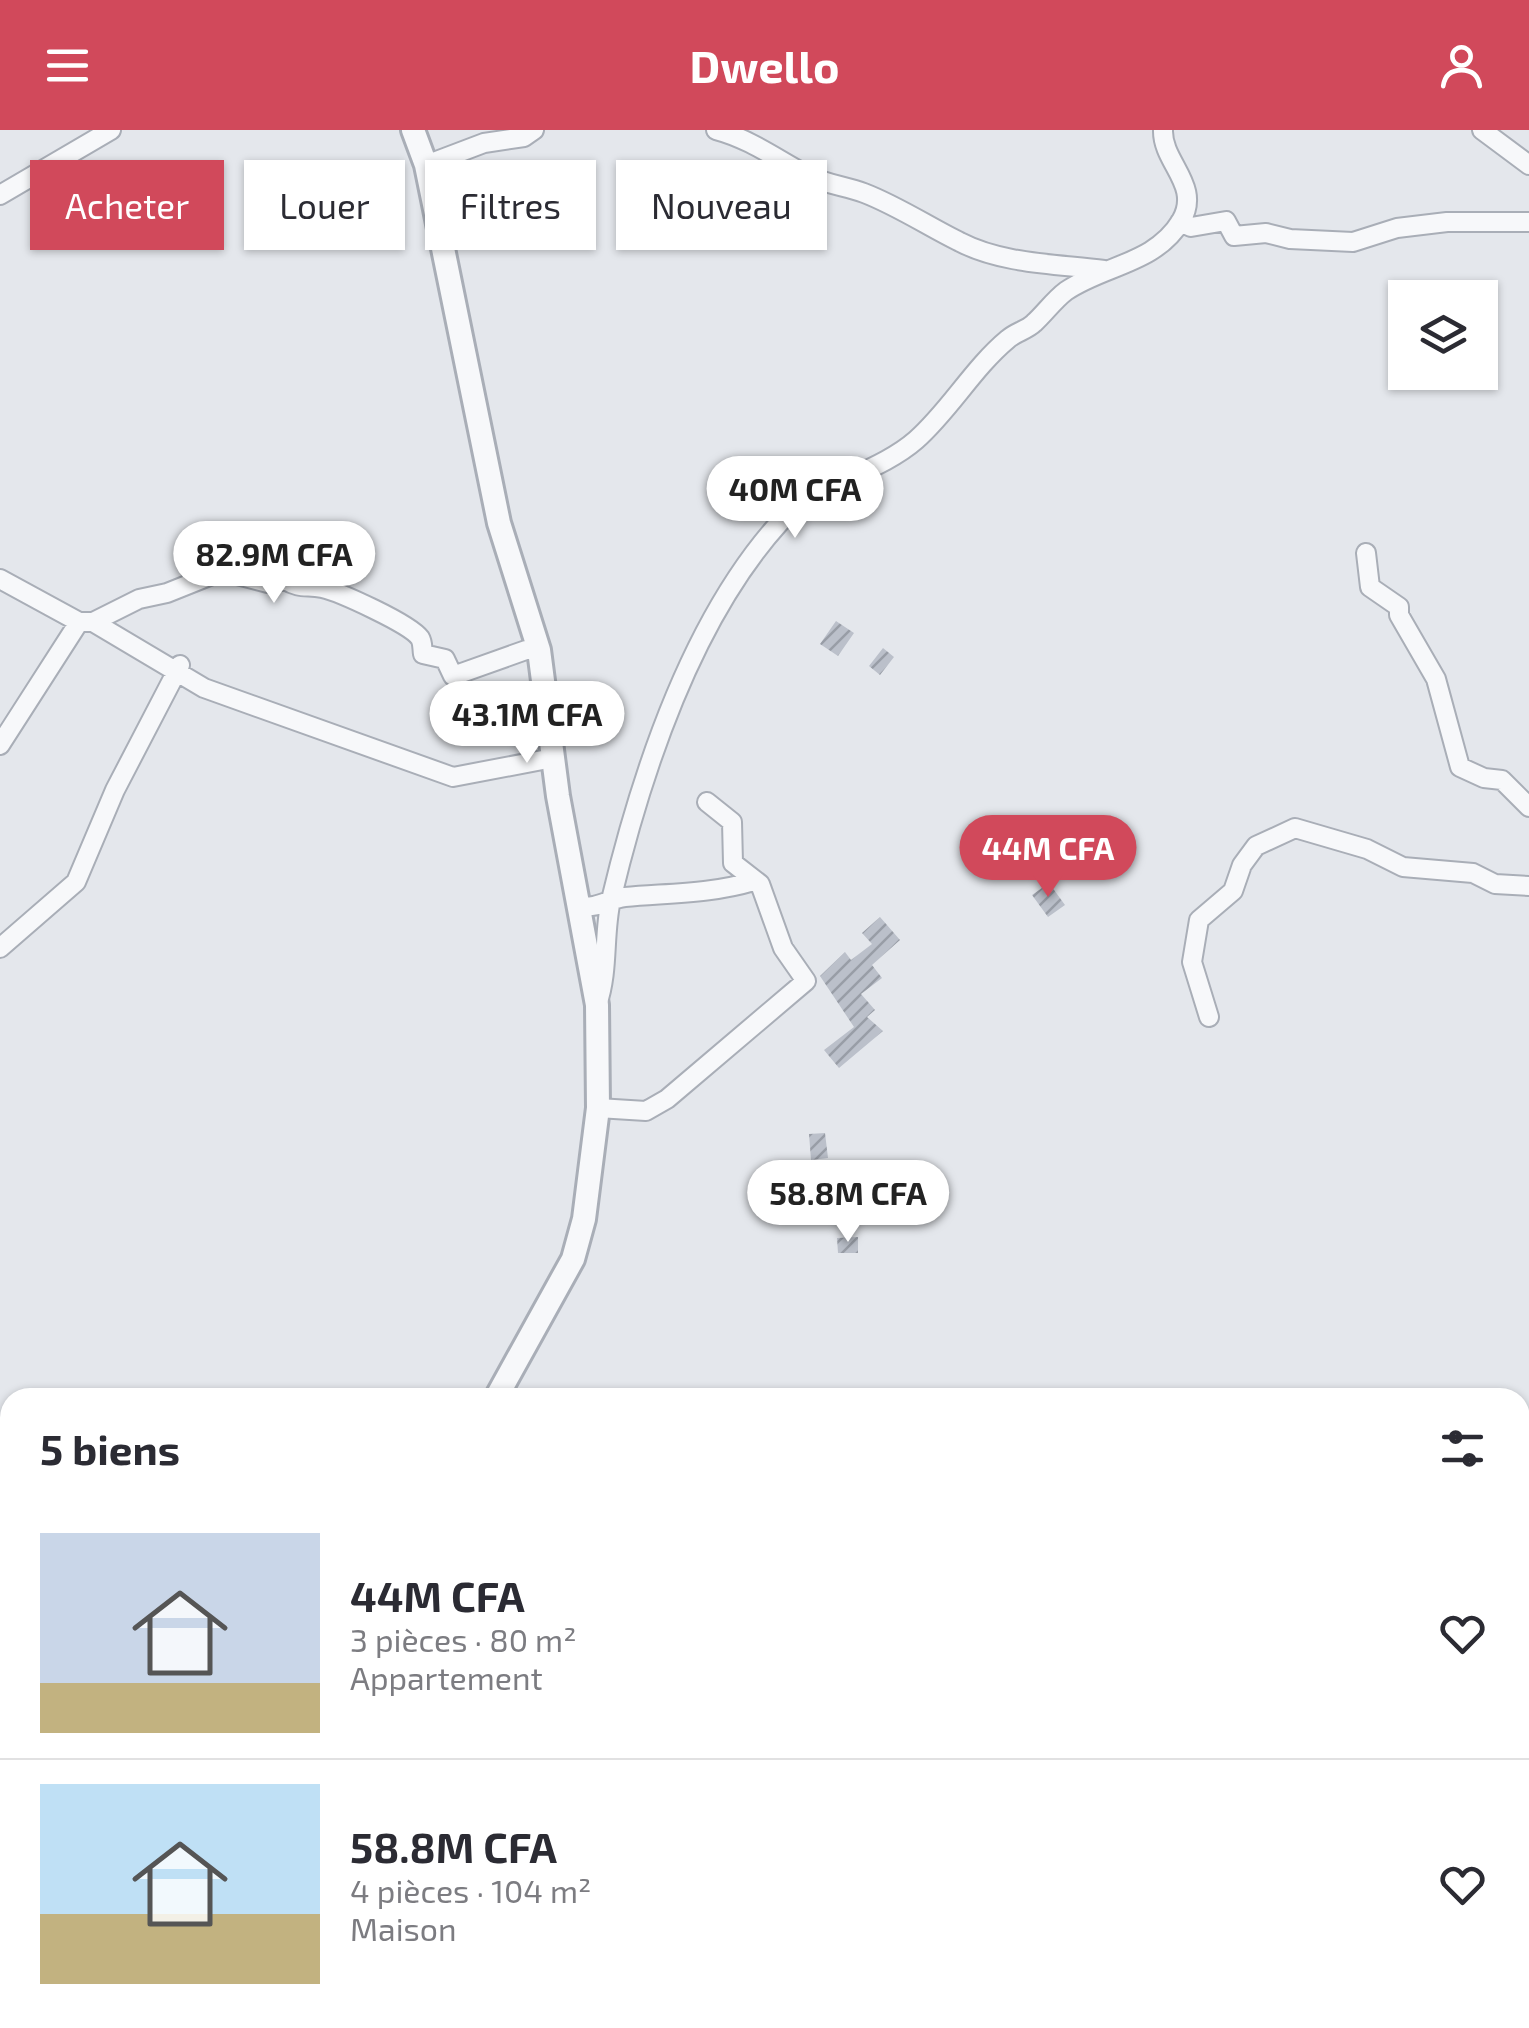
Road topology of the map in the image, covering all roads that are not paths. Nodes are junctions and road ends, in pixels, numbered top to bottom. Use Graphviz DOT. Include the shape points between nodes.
graph roads {
  1 [pos="111,130"];
  2 [pos="413,130"];
  3 [pos="534,130"];
  4 [pos="716,130"];
  5 [pos="1162,130"];
  6 [pos="1482,130"];
  7 [pos="440,160"];
  8 [pos="425,162"];
  9 [pos="1529,166"];
  10 [pos="0,195"];
  11 [pos="1180,222"];
  12 [pos="1529,222"];
  13 [pos="444,250"];
  14 [pos="1110,270"];
  15 [pos="1366,553"];
  16 [pos="0,578"];
  17 [pos="86,622"];
  18 [pos="539,650"];
  19 [pos="178,668"];
  20 [pos="0,745"];
  21 [pos="553,758"];
  22 [pos="707,802"];
  23 [pos="1529,807"];
  24 [pos="754,881"];
  25 [pos="1529,886"];
  26 [pos="610,904"];
  27 [pos="579,906"];
  28 [pos="0,948"];
  29 [pos="597,1004"];
  30 [pos="1210,1017"];
  31 [pos="598,1108"];
  32 [pos="501,1388"];
  1 -- 10 [label="street"];
  2 -- 8 [label="street"];
  3 -- 7 [label="street"];
  4 -- 14 [label="street" via="936,226 960,243 1016,260"];
  5 -- 11 [label="street" via="1162,144 1186,188"];
  6 -- 9 [label="street"];
  11 -- 12 [label="street" via="1192,228 1226,222 1234,236 1354,242 1447,222"];
  11 -- 14 [label="street" via="1144,257"];
  13 -- 18 [label="street" via="500,523"];
  14 -- 26 [label="street" via="1080,282 1007,340 917,440 784,518 769,536 699,640 654,756"];
  15 -- 23 [label="street" via="1370,587 1399,607 1436,679 1456,760 1466,772 1502,780"];
  16 -- 17 [label="street"];
  17 -- 18 [label="street" via="222,571 319,587 393,617 420,638 423,654 444,659 452,676"];
  17 -- 19 [label="street"];
  17 -- 20 [label="street"];
  18 -- 21 [label="street"];
  19 -- 21 [label="street" via="204,688 453,778"];
  19 -- 28 [label="street" via="76,882"];
  21 -- 27 [label="street"];
  22 -- 24 [label="street" via="732,822 734,863"];
  24 -- 26 [label="street"];
  24 -- 31 [label="street" via="787,956 806,981 666,1100 646,1111"];
  25 -- 30 [label="street" via="1404,866 1306,830 1284,831 1256,846 1233,891 1198,920 1192,962"];
  26 -- 27 [label="street"];
  26 -- 29 [label="street" via="606,978"];
  27 -- 29 [label="street"];
  29 -- 31 [label="street"];
  31 -- 32 [label="street" via="584,1220 572,1258"];
}
